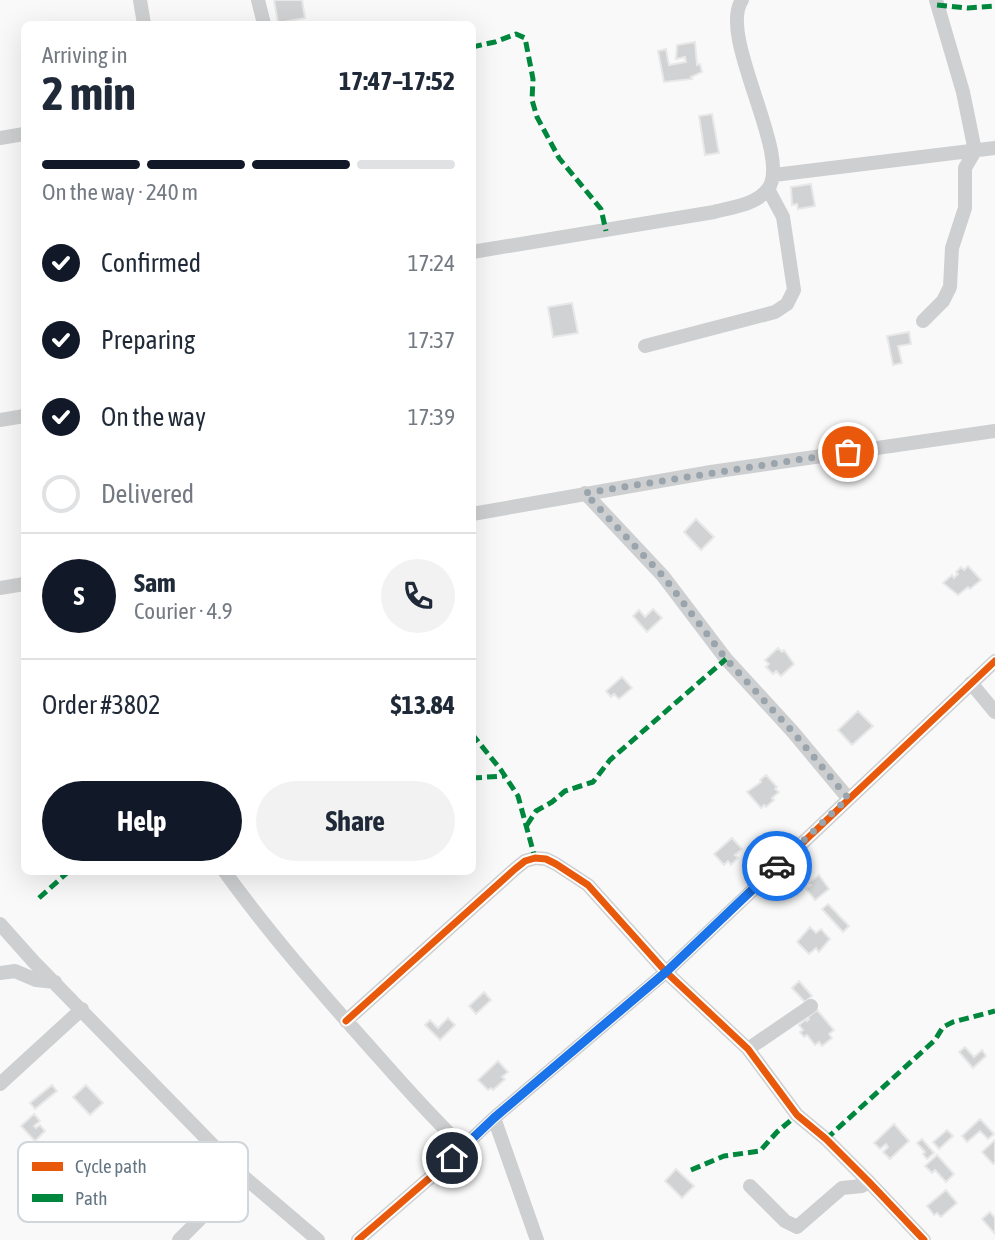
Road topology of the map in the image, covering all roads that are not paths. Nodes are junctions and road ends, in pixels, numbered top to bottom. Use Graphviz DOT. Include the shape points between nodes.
graph roads {
  1 [pos="140,0"];
  2 [pos="258,0"];
  3 [pos="742,0"];
  4 [pos="936,0"];
  5 [pos="144,21"];
  6 [pos="263,21"];
  7 [pos="21,134"];
  8 [pos="0,138"];
  9 [pos="995,148"];
  10 [pos="975,151"];
  11 [pos="771,182"];
  12 [pos="476,251"];
  13 [pos="923,321"];
  14 [pos="645,346"];
  15 [pos="21,416"];
  16 [pos="0,420"];
  17 [pos="995,431"];
  18 [pos="585,493"];
  19 [pos="476,513"];
  20 [pos="21,584"];
  21 [pos="0,588"];
  22 [pos="995,661"];
  23 [pos="971,684"];
  24 [pos="995,712"];
  25 [pos="848,798"];
  26 [pos="227,875"];
  27 [pos="0,924"];
  28 [pos="666,972"];
  29 [pos="0,973"];
  30 [pos="55,982"];
  31 [pos="811,1006"];
  32 [pos="82,1009"];
  33 [pos="346,1021"];
  34 [pos="748,1049"];
  35 [pos="0,1084"];
  36 [pos="494,1118"];
  37 [pos="210,1142"];
  38 [pos="463,1147"];
  39 [pos="248,1180"];
  40 [pos="869,1182"];
  41 [pos="750,1186"];
  42 [pos="197,1222"];
  43 [pos="179,1240"];
  44 [pos="318,1240"];
  45 [pos="358,1240"];
  46 [pos="537,1240"];
  47 [pos="924,1240"];
  1 -- 5 [label="street"];
  2 -- 6 [label="street"];
  3 -- 11 [label="street" via="735,19 770,147"];
  4 -- 10 [label="street"];
  7 -- 8 [label="street"];
  9 -- 10 [label="street"];
  10 -- 11 [label="street"];
  10 -- 13 [label="street" via="965,168 965,208 952,248 950,287"];
  11 -- 12 [label="street" via="753,202 714,212"];
  11 -- 14 [label="street" via="792,272 794,290 787,304 775,312"];
  15 -- 16 [label="street"];
  17 -- 18 [label="street"];
  18 -- 19 [label="street"];
  18 -- 25 [label="street" via="663,576 726,659"];
  20 -- 21 [label="street"];
  22 -- 23 [label="street"];
  23 -- 24 [label="street"];
  23 -- 25 [label="street"];
  25 -- 28 [label="street"];
  26 -- 33 [label="street"];
  27 -- 30 [label="street"];
  28 -- 33 [label="street" via="588,886 556,864 535,858 515,869"];
  28 -- 34 [label="street"];
  28 -- 36 [label="street"];
  29 -- 30 [label="street" via="15,971"];
  30 -- 32 [label="street"];
  31 -- 34 [label="street"];
  32 -- 35 [label="street"];
  32 -- 37 [label="street"];
  33 -- 38 [label="street" via="419,1105"];
  34 -- 40 [label="street" via="797,1115"];
  36 -- 38 [label="street"];
  36 -- 46 [label="street"];
  38 -- 45 [label="street"];
  39 -- 44 [label="street"];
  40 -- 41 [label="street" via="842,1188 797,1227"];
  40 -- 47 [label="street"];
  42 -- 43 [label="street"];
}
